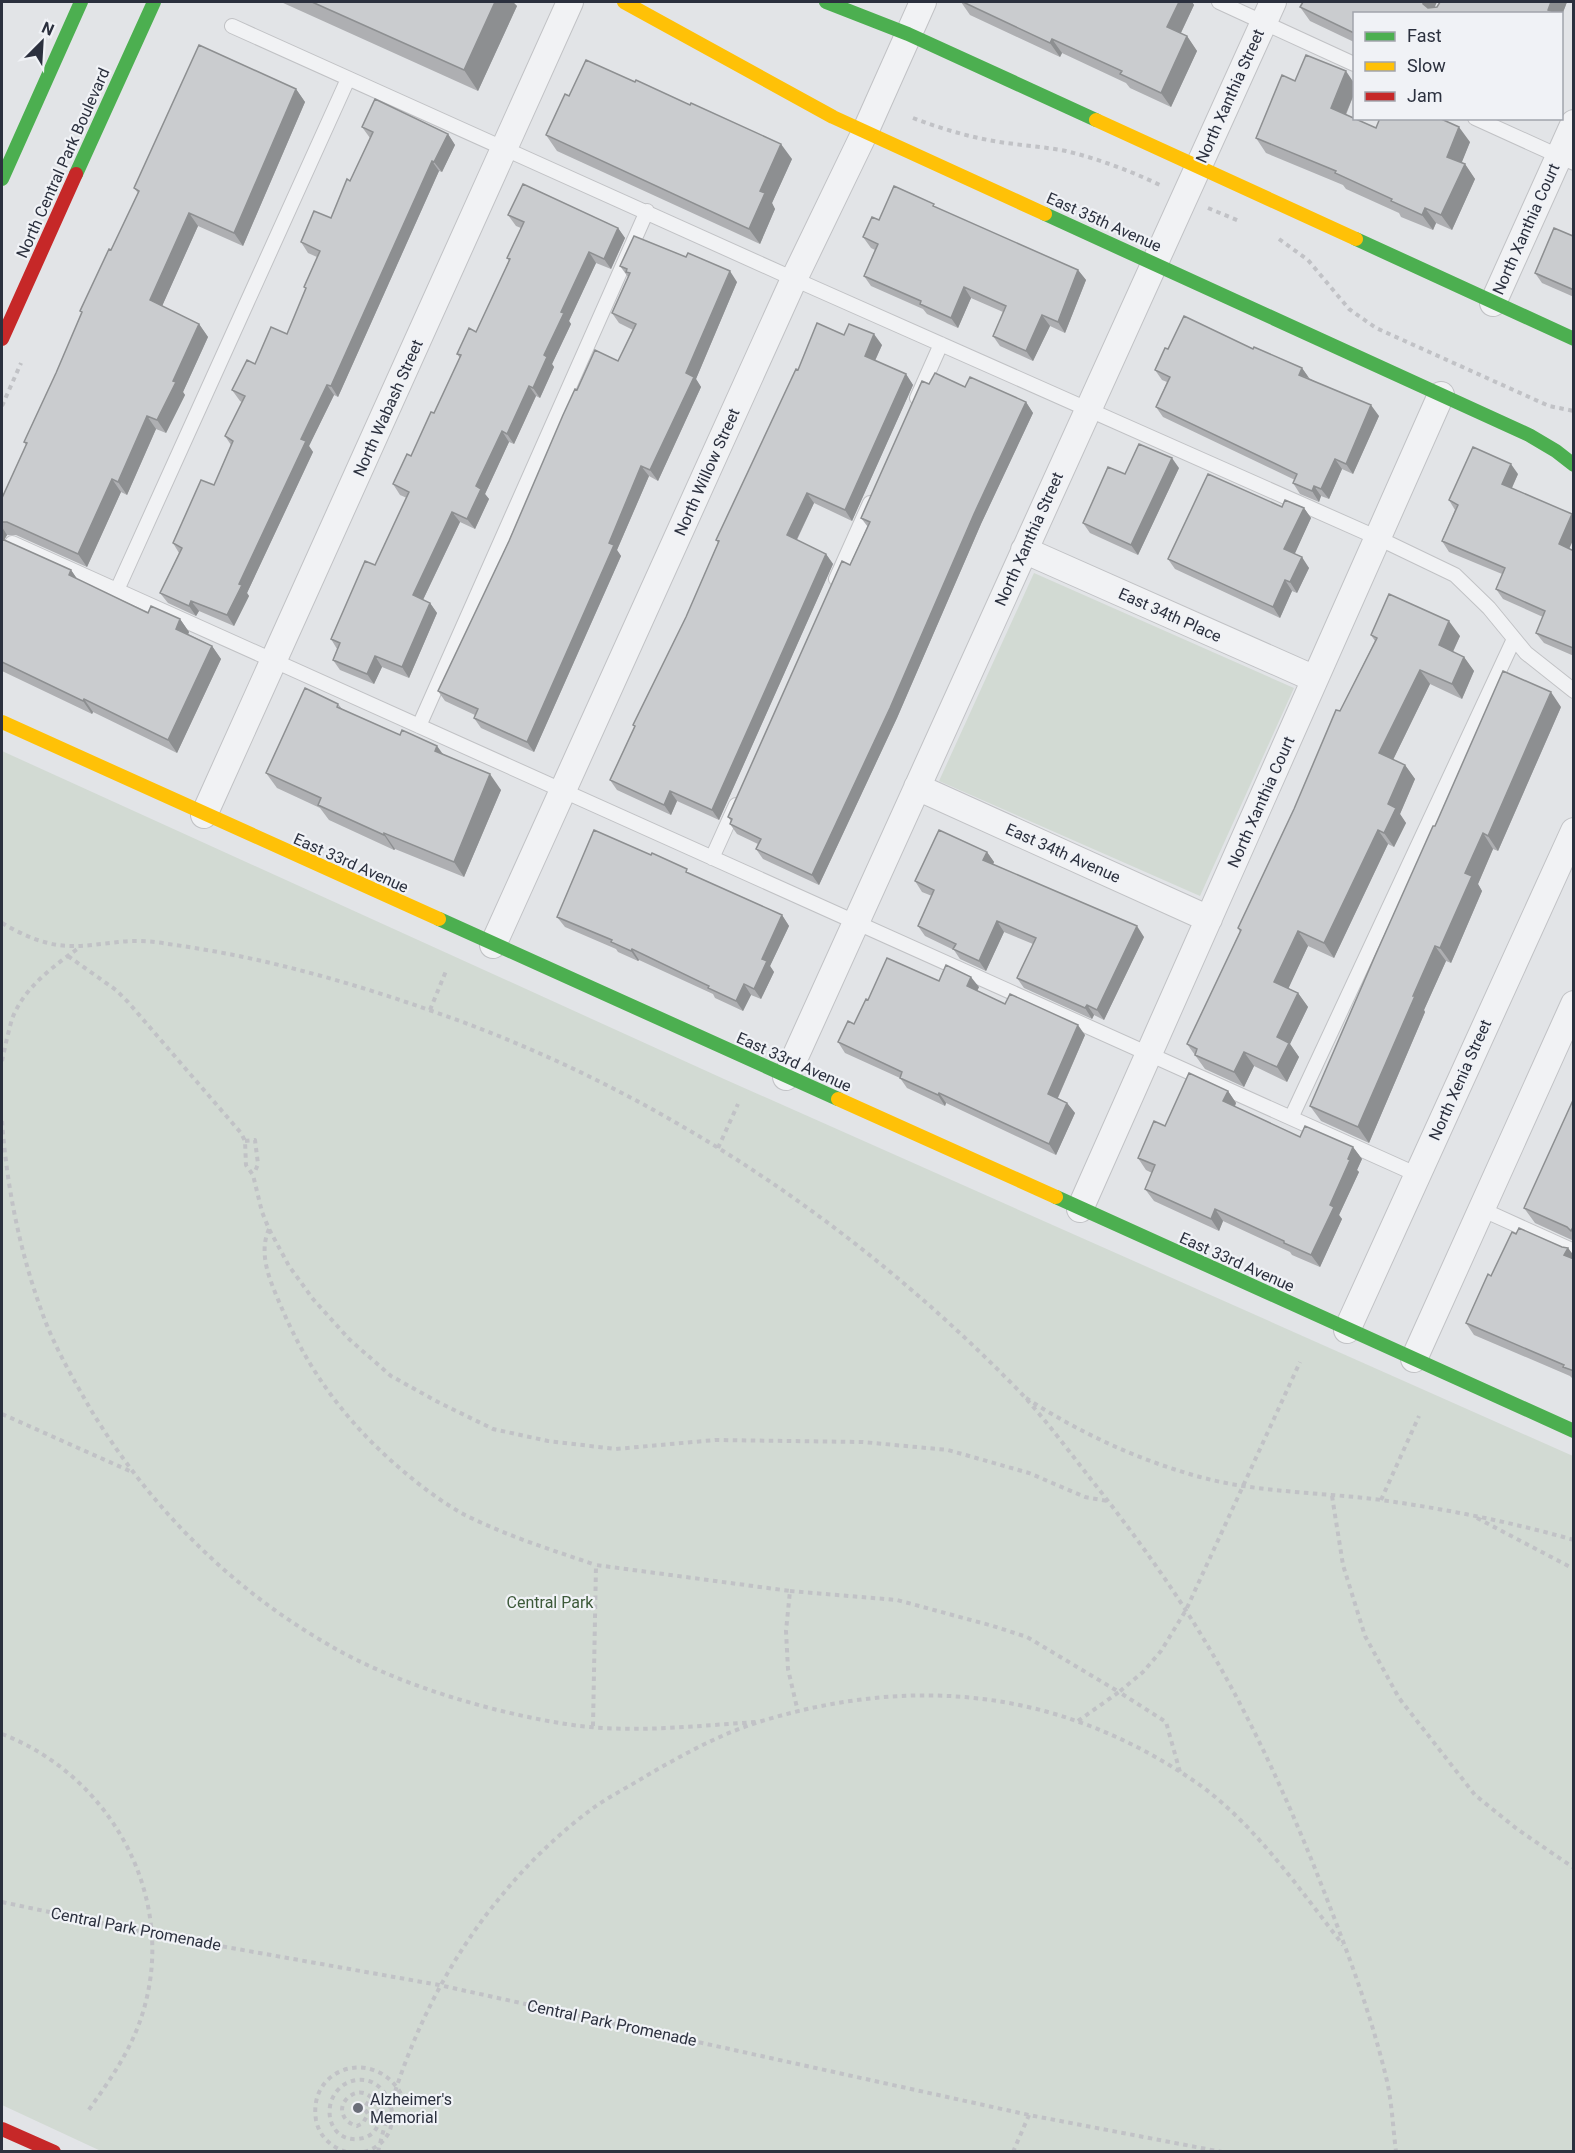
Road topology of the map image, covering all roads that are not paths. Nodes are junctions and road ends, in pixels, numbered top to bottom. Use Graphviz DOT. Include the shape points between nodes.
graph roads {
  1 [pos="81,2"];
  2 [pos="154,2"];
  3 [pos="570,2"];
  4 [pos="624,2"];
  5 [pos="826,2"];
  6 [pos="923,2"];
  7 [pos="1218,2"];
  8 [pos="1268,12"];
  9 [pos="232,26"];
  10 [pos="908,34"];
  11 [pos="1353,63"];
  12 [pos="348,79"];
  13 [pos="1479,120"];
  14 [pos="1574,123"];
  15 [pos="865,132"];
  16 [pos="505,149"];
  17 [pos="1566,160"];
  18 [pos="1198,168"];
  19 [pos="2,179"];
  20 [pos="647,211"];
  21 [pos="1155,262"];
  22 [pos="794,279"];
  23 [pos="1493,303"];
  24 [pos="2,339"];
  25 [pos="1574,339"];
  26 [pos="941,344"];
  27 [pos="1441,395"];
  28 [pos="1088,409"];
  29 [pos="912,410"];
  30 [pos="1574,465"];
  31 [pos="878,486"];
  32 [pos="1378,538"];
  33 [pos="12,543"];
  34 [pos="1024,550"];
  35 [pos="117,590"];
  36 [pos="829,595"];
  37 [pos="1514,639"];
  38 [pos="274,660"];
  39 [pos="1316,679"];
  40 [pos="1574,691"];
  41 [pos="2,722"];
  42 [pos="419,726"];
  43 [pos="917,787"];
  44 [pos="563,790"];
  45 [pos="741,792"];
  46 [pos="204,815"];
  47 [pos="1574,831"];
  48 [pos="712,858"];
  49 [pos="1209,919"];
  50 [pos="856,922"];
  51 [pos="493,945"];
  52 [pos="1574,1004"];
  53 [pos="1149,1054"];
  54 [pos="786,1077"];
  55 [pos="1291,1118"];
  56 [pos="1418,1175"];
  57 [pos="1080,1209"];
  58 [pos="1481,1209"];
  59 [pos="1574,1251"];
  60 [pos="1347,1330"];
  61 [pos="1414,1359"];
  62 [pos="1574,1431"];
  63 [pos="2,2129"];
  64 [pos="54,2151"];
  1 -- 19 [label="street"];
  2 -- 24 [label="street, North Central Park Boulevard"];
  3 -- 16 [label="street, North Wabash Street"];
  4 -- 15 [label="street, East 35th Avenue"];
  5 -- 10 [label="street"];
  6 -- 10 [label="street, North Willow Street"];
  7 -- 8 [label="lane"];
  8 -- 11 [label="lane"];
  8 -- 18 [label="street, North Xanthia Street"];
  9 -- 12 [label="lane"];
  10 -- 15 [label="street, North Willow Street"];
  10 -- 18 [label="street"];
  12 -- 16 [label="lane"];
  12 -- 35 [label="lane"];
  13 -- 17 [label="lane"];
  14 -- 17 [label="street, North Xanthia Court"];
  15 -- 21 [label="street, East 35th Avenue"];
  15 -- 22 [label="street, North Willow Street"];
  16 -- 20 [label="lane"];
  16 -- 38 [label="street, North Wabash Street"];
  17 -- 23 [label="street, North Xanthia Court"];
  18 -- 21 [label="street, North Xanthia Street"];
  18 -- 23 [label="street"];
  20 -- 22 [label="lane"];
  20 -- 42 [label="lane"];
  21 -- 27 [label="street, East 35th Avenue"];
  21 -- 28 [label="street, North Xanthia Street"];
  22 -- 26 [label="lane"];
  22 -- 44 [label="street, North Willow Street"];
  23 -- 25 [label="street"];
  26 -- 28 [label="lane"];
  26 -- 29 [label="lane"];
  27 -- 30 [label="street, East 35th Avenue" via="1529,435"];
  27 -- 32 [label="street, North Xanthia Court"];
  28 -- 32 [label="lane"];
  28 -- 34 [label="street, North Xanthia Street"];
  31 -- 36 [label="lane"];
  32 -- 37 [label="lane" via="1455,574"];
  32 -- 39 [label="street, North Xanthia Court"];
  33 -- 35 [label="lane"];
  34 -- 39 [label="street, East 34th Place"];
  34 -- 43 [label="street, North Xanthia Street"];
  35 -- 38 [label="lane"];
  37 -- 40 [label="lane"];
  37 -- 55 [label="lane"];
  38 -- 42 [label="lane"];
  38 -- 46 [label="street, North Wabash Street"];
  39 -- 49 [label="street, North Xanthia Court"];
  41 -- 46 [label="street, East 33rd Avenue"];
  42 -- 44 [label="lane"];
  43 -- 49 [label="street, East 34th Avenue"];
  43 -- 50 [label="street, North Xanthia Street"];
  44 -- 48 [label="lane"];
  44 -- 51 [label="street, North Willow Street"];
  45 -- 48 [label="lane"];
  46 -- 51 [label="street, East 33rd Avenue"];
  47 -- 56 [label="street, North Xenia Street"];
  48 -- 50 [label="lane"];
  49 -- 53 [label="street, North Xanthia Court"];
  50 -- 53 [label="lane"];
  50 -- 54 [label="street, North Xanthia Street"];
  51 -- 54 [label="street, East 33rd Avenue"];
  52 -- 58 [label="street"];
  53 -- 55 [label="lane"];
  53 -- 57 [label="street, North Xanthia Court"];
  54 -- 57 [label="street, East 33rd Avenue"];
  55 -- 56 [label="lane"];
  56 -- 60 [label="street, North Xenia Street"];
  57 -- 60 [label="street, East 33rd Avenue"];
  58 -- 59 [label="lane"];
  58 -- 61 [label="street"];
  60 -- 61 [label="street, East 33rd Avenue"];
  61 -- 62 [label="street, East 33rd Avenue"];
  63 -- 64 [label="street"];
}
